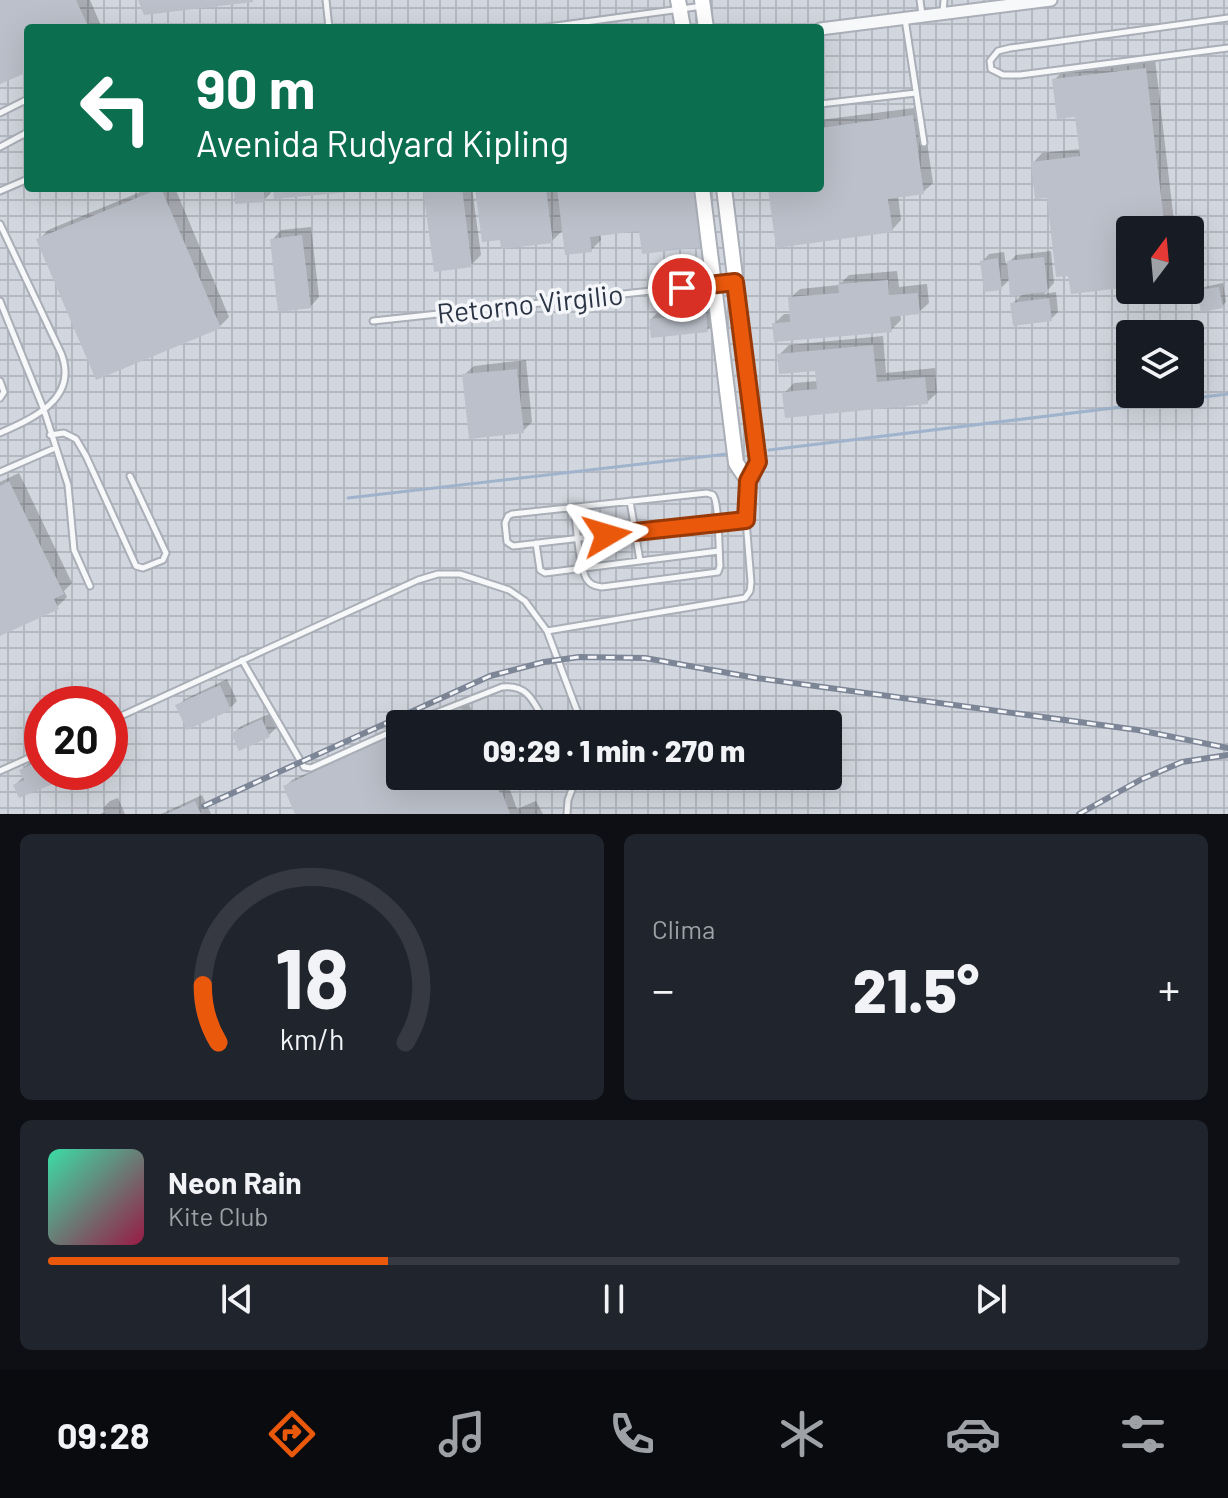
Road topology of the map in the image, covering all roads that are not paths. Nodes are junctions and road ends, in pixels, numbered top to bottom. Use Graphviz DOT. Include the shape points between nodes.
graph roads {
  1 [pos="326,0"];
  2 [pos="920,0"];
  3 [pos="944,0"];
  4 [pos="1051,0"];
  5 [pos="702,3"];
  6 [pos="1008,3"];
  7 [pos="679,5"];
  8 [pos="942,13"];
  9 [pos="922,16"];
  10 [pos="905,18"];
  11 [pos="1228,18"];
  12 [pos="329,24"];
  13 [pos="565,24"];
  14 [pos="705,24"];
  15 [pos="824,28"];
  16 [pos="1228,48"];
  17 [pos="916,93"];
  18 [pos="24,101"];
  19 [pos="824,104"];
  20 [pos="0,113"];
  21 [pos="24,134"];
  22 [pos="924,143"];
  23 [pos="0,147"];
  24 [pos="24,181"];
  25 [pos="0,191"];
  26 [pos="702,192"];
  27 [pos="724,192"];
  28 [pos="0,224"];
  29 [pos="735,282"];
  30 [pos="713,284"];
  31 [pos="0,301"];
  32 [pos="373,321"];
  33 [pos="0,381"];
  34 [pos="0,398"];
  35 [pos="44,410"];
  36 [pos="754,425"];
  37 [pos="733,427"];
  38 [pos="0,433"];
  39 [pos="50,435"];
  40 [pos="55,448"];
  41 [pos="0,472"];
  42 [pos="130,476"];
  43 [pos="748,481"];
  44 [pos="630,501"];
  45 [pos="574,508"];
  46 [pos="746,520"];
  47 [pos="717,522"];
  48 [pos="636,532"];
  49 [pos="579,538"];
  50 [pos="536,543"];
  51 [pos="719,551"];
  52 [pos="640,561"];
  53 [pos="584,568"];
  54 [pos="90,586"];
  55 [pos="547,631"];
  56 [pos="242,660"];
  57 [pos="444,710"];
  58 [pos="538,710"];
  59 [pos="577,710"];
  60 [pos="128,713"];
  61 [pos="386,734"];
  62 [pos="24,760"];
  63 [pos="0,771"];
  64 [pos="571,790"];
  65 [pos="567,814"];
  1 -- 12 [label="lane"];
  2 -- 9 [label="lane"];
  3 -- 8 [label="lane"];
  4 -- 6 [label="street"];
  5 -- 7 [label="lane"];
  5 -- 14 [label="street"];
  6 -- 8 [label="street"];
  7 -- 13 [label="lane"];
  8 -- 9 [label="street"];
  9 -- 10 [label="street"];
  10 -- 15 [label="street"];
  10 -- 17 [label="lane"];
  11 -- 16 [label="lane" via="1010,48 998,51 990,61 996,73 1020,75"];
  17 -- 19 [label="lane"];
  17 -- 22 [label="lane"];
  18 -- 20 [label="lane"];
  21 -- 23 [label="lane"];
  24 -- 25 [label="lane"];
  26 -- 30 [label="street"];
  27 -- 29 [label="street"];
  28 -- 35 [label="lane" via="67,367 61,390"];
  29 -- 30 [label="lane, Retorno Virgilio"];
  29 -- 36 [label="street"];
  30 -- 32 [label="lane, Retorno Virgilio"];
  30 -- 37 [label="street"];
  31 -- 35 [label="lane"];
  33 -- 34 [label="lane"];
  35 -- 38 [label="lane"];
  35 -- 39 [label="lane"];
  36 -- 37 [label="street"];
  36 -- 43 [label="street" via="758,462"];
  37 -- 43 [label="street" via="736,463"];
  39 -- 40 [label="lane"];
  39 -- 42 [label="lane" via="64,433 76,439 136,566 143,568 163,560 166,553"];
  40 -- 41 [label="lane"];
  40 -- 54 [label="lane" via="68,485 74,550"];
  43 -- 46 [label="lane"];
  44 -- 45 [label="lane"];
  44 -- 47 [label="lane" via="710,493"];
  44 -- 48 [label="lane"];
  45 -- 49 [label="lane"];
  45 -- 50 [label="lane" via="508,516 508,544"];
  46 -- 47 [label="lane"];
  46 -- 55 [label="lane" via="751,582 745,598"];
  47 -- 48 [label="lane"];
  47 -- 51 [label="lane"];
  48 -- 49 [label="lane"];
  48 -- 52 [label="lane"];
  49 -- 50 [label="lane"];
  49 -- 53 [label="lane"];
  50 -- 53 [label="lane" via="543,572"];
  51 -- 52 [label="lane"];
  51 -- 53 [label="lane" via="718,572 701,576 602,587 587,580"];
  52 -- 53 [label="lane"];
  55 -- 56 [label="lane" via="517,594 449,572 418,580"];
  55 -- 59 [label="lane"];
  56 -- 60 [label="lane"];
  56 -- 61 [label="lane" via="304,767"];
  57 -- 58 [label="lane" via="513,686 528,692"];
  62 -- 63 [label="lane"];
  64 -- 65 [label="lane"];
}
